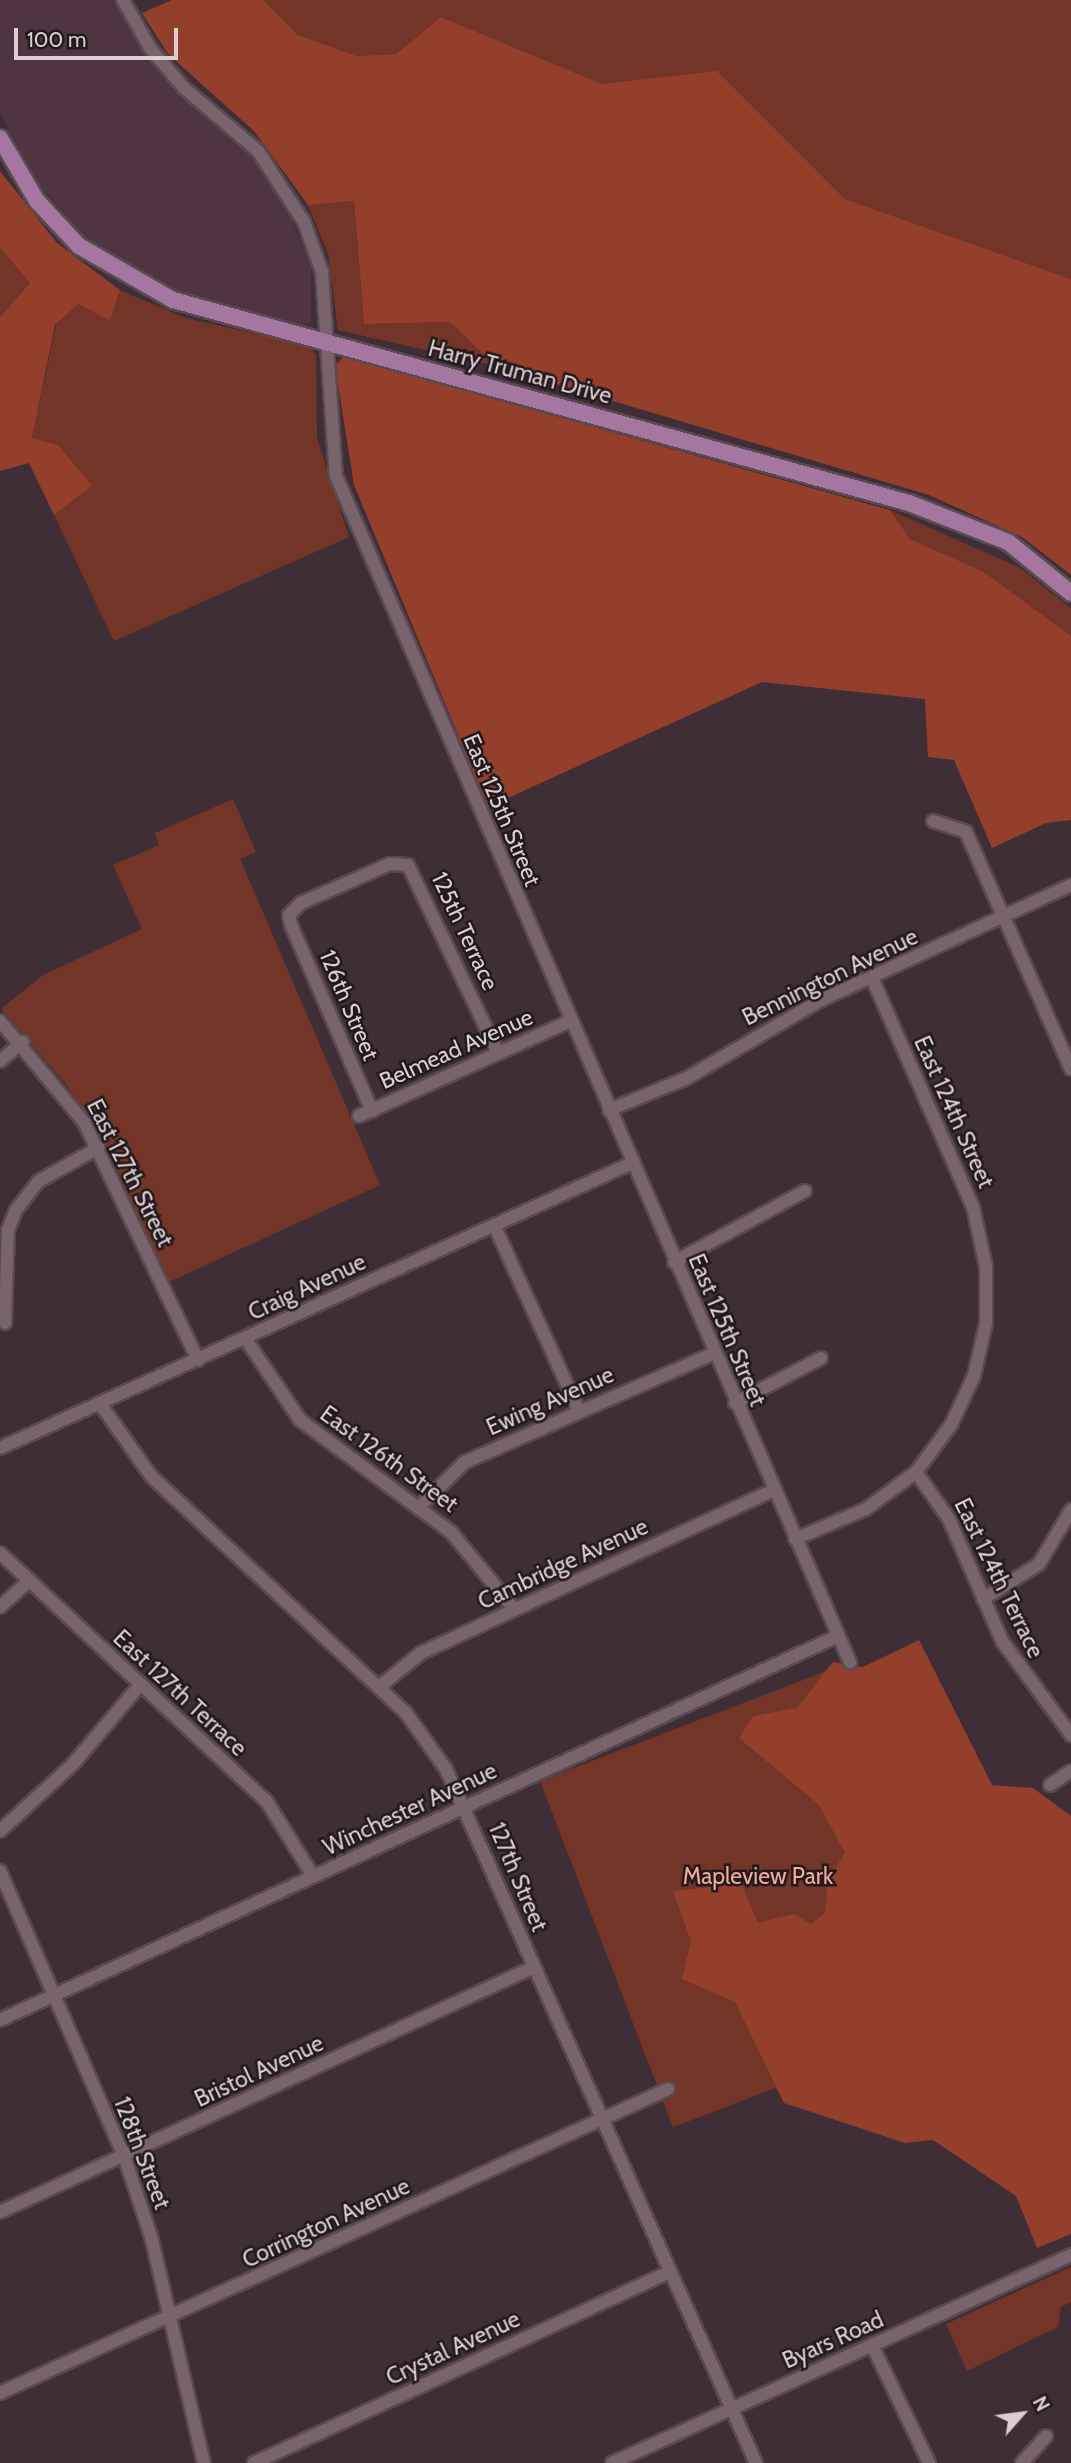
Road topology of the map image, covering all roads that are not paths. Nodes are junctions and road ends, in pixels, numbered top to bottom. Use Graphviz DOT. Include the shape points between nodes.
graph roads {
  1 [pos="123,0"];
  2 [pos="0,138"];
  3 [pos="324,341"];
  4 [pos="1071,593"];
  5 [pos="933,821"];
  6 [pos="408,865"];
  7 [pos="1071,886"];
  8 [pos="1007,916"];
  9 [pos="872,978"];
  10 [pos="0,1021"];
  11 [pos="570,1021"];
  12 [pos="23,1042"];
  13 [pos="498,1054"];
  14 [pos="0,1061"];
  15 [pos="1071,1069"];
  16 [pos="609,1110"];
  17 [pos="372,1111"];
  18 [pos="359,1116"];
  19 [pos="98,1148"];
  20 [pos="632,1163"];
  21 [pos="805,1191"];
  22 [pos="494,1225"];
  23 [pos="4,1230"];
  24 [pos="674,1262"];
  25 [pos="5,1323"];
  26 [pos="245,1338"];
  27 [pos="714,1353"];
  28 [pos="821,1358"];
  29 [pos="198,1360"];
  30 [pos="735,1403"];
  31 [pos="102,1405"];
  32 [pos="579,1411"];
  33 [pos="0,1448"];
  34 [pos="916,1472"];
  35 [pos="773,1490"];
  36 [pos="418,1508"];
  37 [pos="1071,1510"];
  38 [pos="795,1539"];
  39 [pos="0,1553"];
  40 [pos="28,1582"];
  41 [pos="983,1599"];
  42 [pos="0,1608"];
  43 [pos="514,1609"];
  44 [pos="838,1636"];
  45 [pos="850,1662"];
  46 [pos="140,1685"];
  47 [pos="379,1688"];
  48 [pos="1071,1735"];
  49 [pos="1071,1771"];
  50 [pos="1050,1785"];
  51 [pos="465,1807"];
  52 [pos="0,1831"];
  53 [pos="0,1871"];
  54 [pos="313,1876"];
  55 [pos="534,1968"];
  56 [pos="55,1995"];
  57 [pos="0,2020"];
  58 [pos="668,2089"];
  59 [pos="601,2121"];
  60 [pos="124,2156"];
  61 [pos="0,2211"];
  62 [pos="1071,2255"];
  63 [pos="669,2272"];
  64 [pos="172,2317"];
  65 [pos="872,2345"];
  66 [pos="0,2393"];
  67 [pos="732,2409"];
  68 [pos="1046,2437"];
  69 [pos="204,2463"];
  70 [pos="254,2463"];
  71 [pos="612,2463"];
  72 [pos="757,2463"];
  73 [pos="929,2463"];
  74 [pos="1023,2463"];
  1 -- 3 [label="street, East 125th Street" via="150,48 184,88 236,127 282,183 322,272"];
  2 -- 3 [label="main road, Harry Truman Drive" via="37,201 104,265 173,300"];
  3 -- 4 [label="main road, Harry Truman Drive" via="909,503 1008,542"];
  3 -- 11 [label="street, East 125th Street" via="336,476"];
  5 -- 8 [label="street" via="966,832"];
  6 -- 13 [label="street, 125th Terrace"];
  6 -- 17 [label="street, 126th Street" via="390,864 301,903 289,915"];
  7 -- 8 [label="street, Bennington Avenue"];
  8 -- 9 [label="street, Bennington Avenue"];
  8 -- 15 [label="street"];
  9 -- 16 [label="street, Bennington Avenue" via="769,1026 687,1078"];
  9 -- 34 [label="street, East 124th Street" via="973,1207 986,1267 986,1323 974,1376 951,1425"];
  10 -- 12 [label="street, East 127th Street"];
  11 -- 13 [label="street, Belmead Avenue"];
  11 -- 16 [label="street, East 125th Street"];
  12 -- 14 [label="street"];
  12 -- 19 [label="street, East 127th Street"];
  13 -- 17 [label="street, Belmead Avenue"];
  16 -- 20 [label="street, East 125th Street"];
  17 -- 18 [label="street, Belmead Avenue"];
  19 -- 23 [label="street" via="39,1181"];
  19 -- 29 [label="street, East 127th Street"];
  20 -- 22 [label="street, Craig Avenue"];
  20 -- 24 [label="street, East 125th Street"];
  21 -- 24 [label="street"];
  22 -- 26 [label="street, Craig Avenue"];
  22 -- 32 [label="street"];
  23 -- 25 [label="street"];
  24 -- 27 [label="street, East 125th Street"];
  26 -- 29 [label="street, Craig Avenue"];
  26 -- 36 [label="street, East 126th Street" via="300,1420"];
  27 -- 30 [label="street, East 125th Street"];
  27 -- 32 [label="street, Ewing Avenue"];
  28 -- 30 [label="street"];
  29 -- 31 [label="street, Craig Avenue"];
  30 -- 35 [label="street, East 125th Street"];
  31 -- 33 [label="street, Craig Avenue"];
  31 -- 47 [label="street, 127th Street" via="151,1476"];
  32 -- 36 [label="street, Ewing Avenue" via="465,1462"];
  34 -- 38 [label="street" via="866,1508"];
  34 -- 41 [label="street, East 124th Terrace" via="949,1519"];
  35 -- 38 [label="street, East 125th Street"];
  35 -- 43 [label="street, Cambridge Avenue"];
  36 -- 43 [label="street, East 126th Street" via="471,1551"];
  37 -- 41 [label="street" via="1039,1564"];
  38 -- 44 [label="street, East 125th Street"];
  39 -- 40 [label="street, East 127th Terrace"];
  40 -- 42 [label="street"];
  40 -- 46 [label="street, East 127th Terrace"];
  41 -- 48 [label="street, East 124th Terrace" via="1024,1678"];
  43 -- 47 [label="street, Cambridge Avenue" via="421,1653"];
  44 -- 45 [label="street, East 125th Street"];
  44 -- 51 [label="street, Winchester Avenue"];
  46 -- 52 [label="street" via="73,1764"];
  46 -- 54 [label="street, East 127th Terrace" via="267,1802"];
  47 -- 51 [label="street, 127th Street" via="423,1735"];
  49 -- 50 [label="street"];
  51 -- 54 [label="street, Winchester Avenue"];
  51 -- 55 [label="street, 127th Street"];
  53 -- 56 [label="street, 128th Street"];
  54 -- 56 [label="street, Winchester Avenue"];
  55 -- 59 [label="street, 127th Street"];
  55 -- 60 [label="street, Bristol Avenue"];
  56 -- 57 [label="street, Winchester Avenue"];
  56 -- 60 [label="street, 128th Street"];
  58 -- 59 [label="street, Corrington Avenue"];
  59 -- 63 [label="street, 127th Street"];
  59 -- 64 [label="street, Corrington Avenue"];
  60 -- 61 [label="street, Bristol Avenue"];
  60 -- 64 [label="street, 128th Street"];
  62 -- 65 [label="street, Byars Road"];
  63 -- 67 [label="street, 127th Street"];
  63 -- 70 [label="street, Crystal Avenue"];
  64 -- 66 [label="street, Corrington Avenue"];
  64 -- 69 [label="street, 128th Street"];
  65 -- 67 [label="street, Byars Road"];
  65 -- 73 [label="street"];
  67 -- 71 [label="street, Byars Road"];
  67 -- 72 [label="street, 127th Street"];
  68 -- 74 [label="street"];
}
